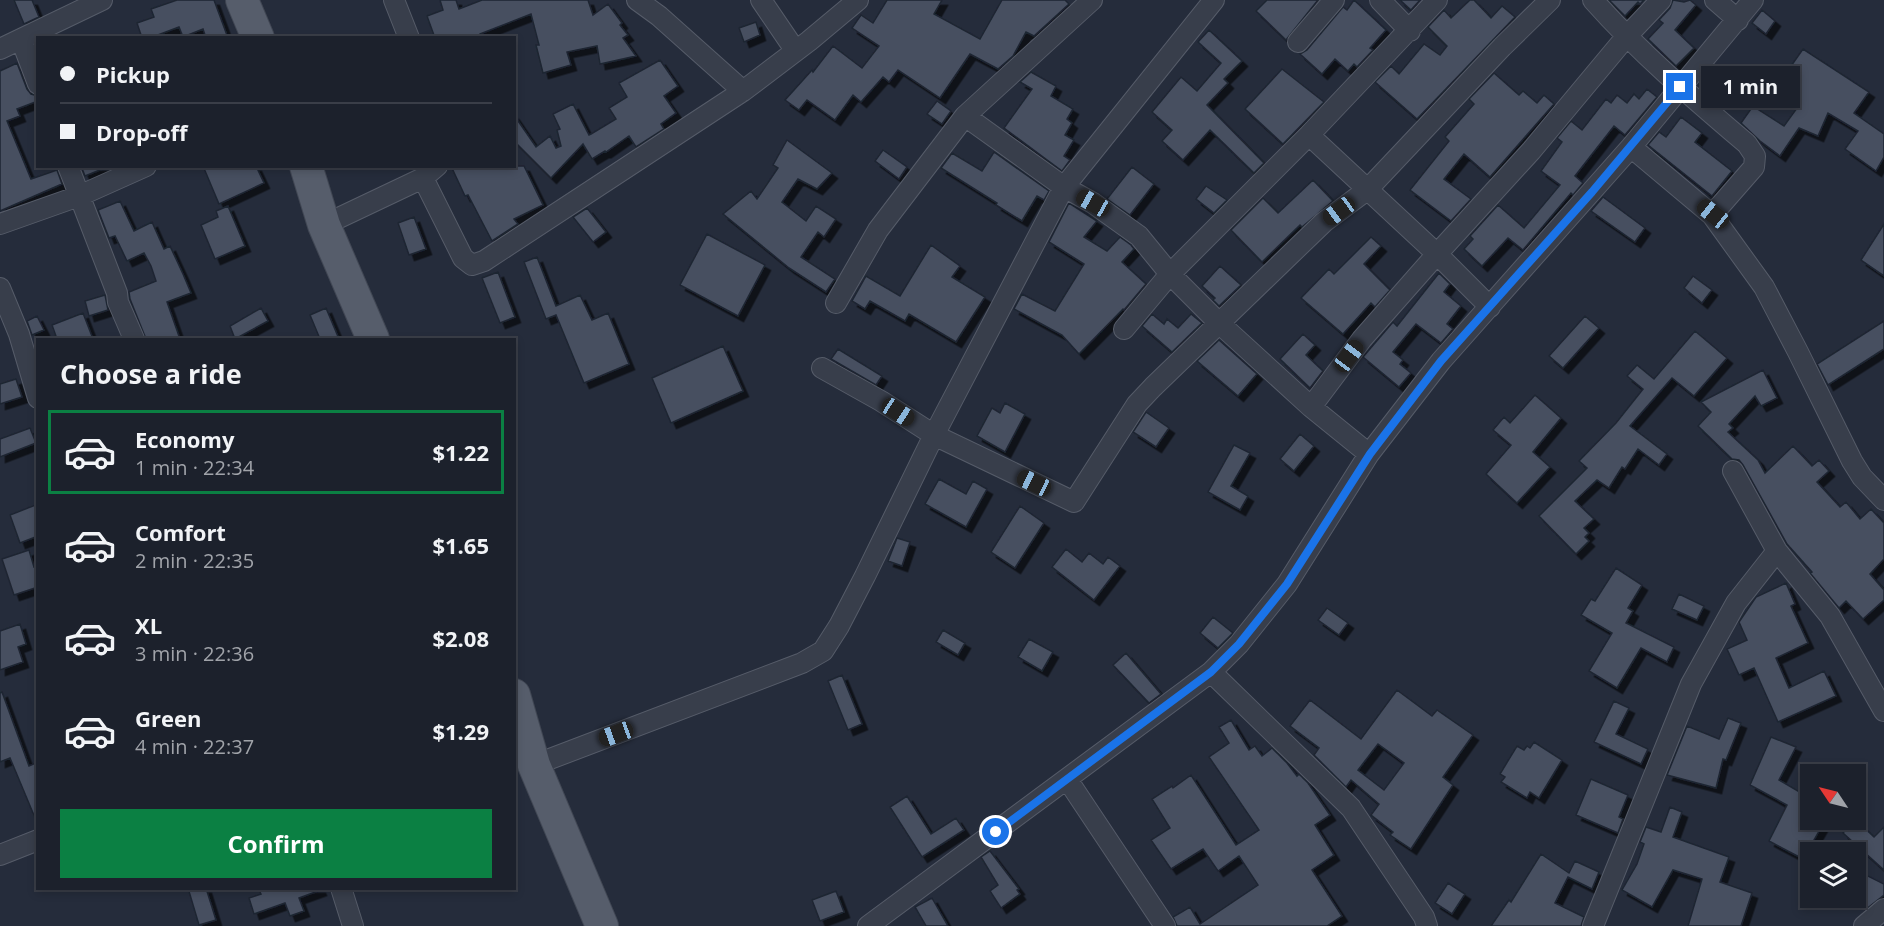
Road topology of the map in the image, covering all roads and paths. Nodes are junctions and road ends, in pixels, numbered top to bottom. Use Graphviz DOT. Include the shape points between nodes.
graph roads {
  1 [pos="102,0"];
  2 [pos="242,0"];
  3 [pos="394,0"];
  4 [pos="637,0"];
  5 [pos="762,0"];
  6 [pos="858,0"];
  7 [pos="1092,0"];
  8 [pos="1214,0"];
  9 [pos="1334,0"];
  10 [pos="1380,0"];
  11 [pos="1437,0"];
  12 [pos="1550,0"];
  13 [pos="1593,0"];
  14 [pos="1661,0"];
  15 [pos="1716,0"];
  16 [pos="1754,0"];
  17 [pos="1738,20"];
  18 [pos="1410,31"];
  19 [pos="257,36"];
  20 [pos="408,36"];
  21 [pos="1626,37"];
  22 [pos="21,39"];
  23 [pos="1298,42"];
  24 [pos="0,49"];
  25 [pos="795,50"];
  26 [pos="36,79"];
  27 [pos="1680,87"];
  28 [pos="743,91"];
  29 [pos="965,116"];
  30 [pos="1309,135"];
  31 [pos="1631,147"];
  32 [pos="69,168"];
  33 [pos="142,168"];
  34 [pos="307,168"];
  35 [pos="430,172"];
  36 [pos="1064,187"];
  37 [pos="1367,190"];
  38 [pos="79,196"];
  39 [pos="1713,214"];
  40 [pos="0,224"];
  41 [pos="324,225"];
  42 [pos="1437,254"];
  43 [pos="1170,274"];
  44 [pos="0,288"];
  45 [pos="836,303"];
  46 [pos="1490,307"];
  47 [pos="1219,323"];
  48 [pos="1124,329"];
  49 [pos="9,337"];
  50 [pos="134,338"];
  51 [pos="373,338"];
  52 [pos="822,368"];
  53 [pos="36,394"];
  54 [pos="1311,407"];
  55 [pos="934,435"];
  56 [pos="1370,454"];
  57 [pos="1733,471"];
  58 [pos="1884,500"];
  59 [pos="1777,551"];
  60 [pos="1211,672"];
  61 [pos="516,702"];
  62 [pos="1884,711"];
  63 [pos="534,765"];
  64 [pos="1067,779"];
  65 [pos="36,841"];
  66 [pos="0,855"];
  67 [pos="342,890"];
  68 [pos="1884,909"];
  69 [pos="353,926"];
  70 [pos="602,926"];
  71 [pos="868,926"];
  72 [pos="1165,926"];
  73 [pos="1427,926"];
  74 [pos="1593,926"];
  75 [pos="1864,926"];
  1 -- 22 [label="street"];
  2 -- 19 [label="main road"];
  3 -- 20 [label="street"];
  4 -- 28 [label="street"];
  5 -- 25 [label="street"];
  6 -- 25 [label="street"];
  7 -- 29 [label="street"];
  8 -- 36 [label="street"];
  9 -- 23 [label="street"];
  10 -- 18 [label="street"];
  11 -- 18 [label="street"];
  12 -- 37 [label="street"];
  13 -- 21 [label="street"];
  14 -- 21 [label="street"];
  15 -- 17 [label="street"];
  16 -- 17 [label="street"];
  17 -- 27 [label="street"];
  18 -- 30 [label="street"];
  21 -- 27 [label="street"];
  21 -- 42 [label="street" via="1531,151"];
  22 -- 24 [label="street"];
  22 -- 26 [label="street"];
  25 -- 28 [label="street"];
  27 -- 31 [label="street"];
  27 -- 39 [label="street" via="1747,144 1755,156 1754,167"];
  28 -- 35 [label="street" via="484,261 472,264 463,258"];
  29 -- 36 [label="street"];
  29 -- 45 [label="street" via="878,230"];
  30 -- 37 [label="street"];
  30 -- 43 [label="street"];
  31 -- 39 [label="street"];
  31 -- 46 [label="street"];
  32 -- 38 [label="street"];
  33 -- 38 [label="street"];
  34 -- 41 [label="main road"];
  35 -- 41 [label="street"];
  36 -- 43 [label="street" via="1139,236"];
  36 -- 55 [label="street"];
  37 -- 42 [label="street"];
  37 -- 47 [label="street" via="1324,222"];
  38 -- 40 [label="street"];
  38 -- 50 [label="street"];
  39 -- 58 [label="street" via="1764,287 1852,461"];
  41 -- 51 [label="main road"];
  42 -- 46 [label="street"];
  42 -- 54 [label="street" via="1362,339"];
  43 -- 47 [label="street"];
  43 -- 48 [label="street"];
  44 -- 49 [label="street"];
  46 -- 56 [label="street" via="1441,361"];
  47 -- 54 [label="street"];
  47 -- 55 [label="street" via="1137,404 1074,502"];
  49 -- 53 [label="street"];
  52 -- 55 [label="street"];
  54 -- 56 [label="street"];
  55 -- 63 [label="street" via="865,576 823,651 802,663"];
  56 -- 60 [label="street" via="1287,584"];
  57 -- 59 [label="street"];
  59 -- 62 [label="street" via="1830,616"];
  59 -- 74 [label="street" via="1736,603 1691,684"];
  60 -- 64 [label="street"];
  60 -- 73 [label="street" via="1351,808"];
  61 -- 63 [label="main road"];
  63 -- 70 [label="main road"];
  64 -- 71 [label="street"];
  64 -- 72 [label="street"];
  65 -- 66 [label="street"];
  67 -- 69 [label="street"];
  68 -- 75 [label="street"];
}
